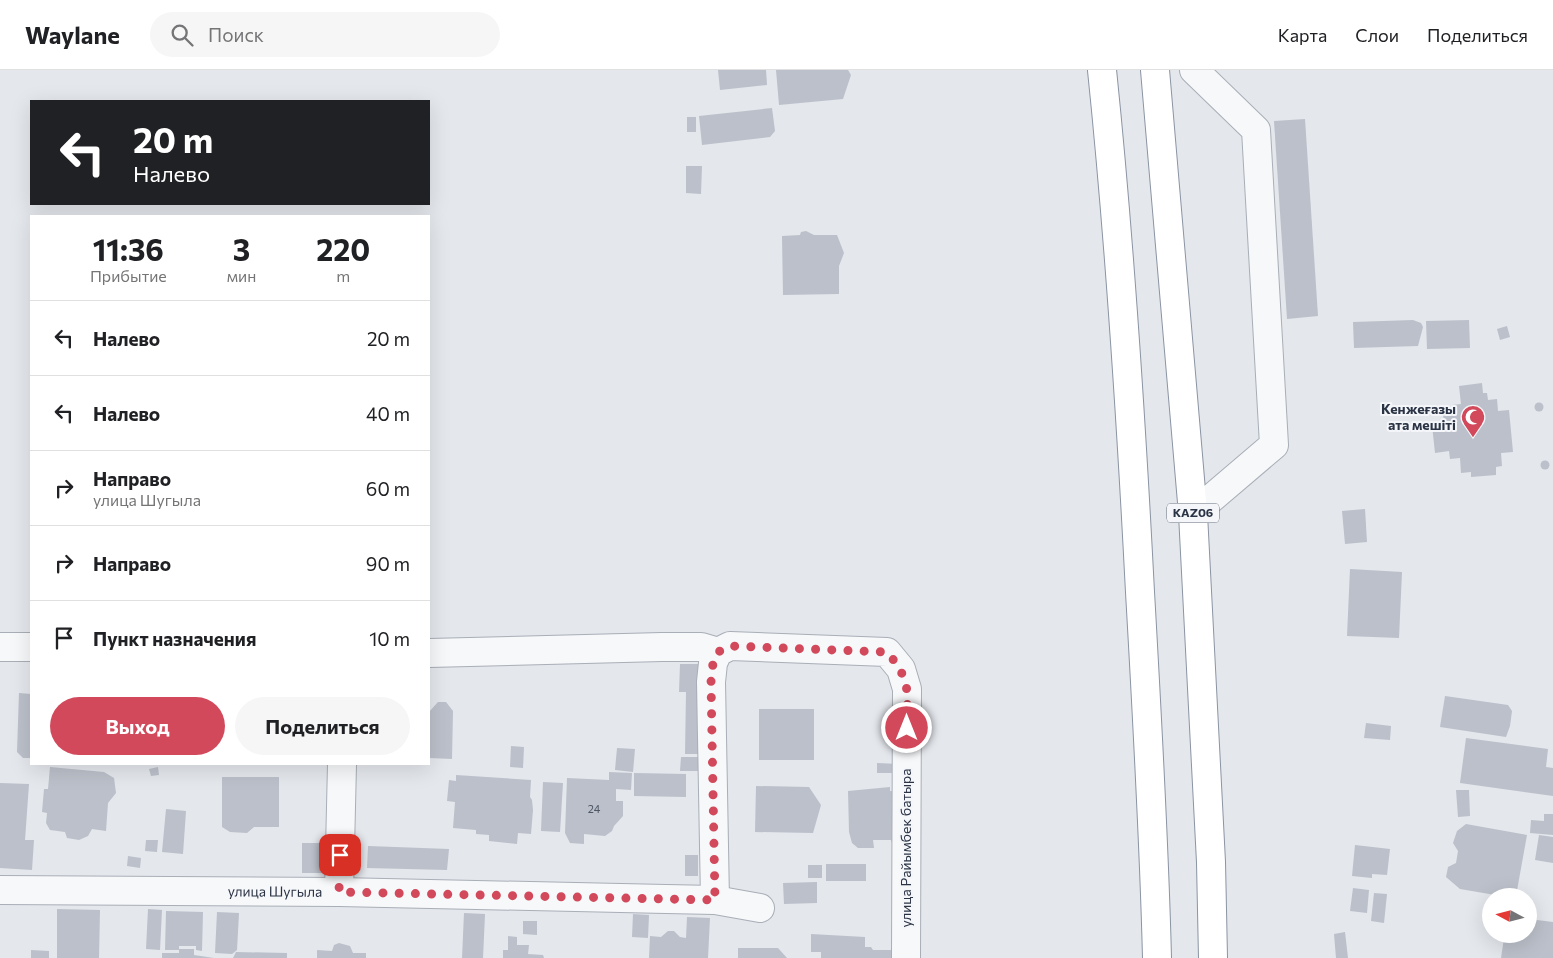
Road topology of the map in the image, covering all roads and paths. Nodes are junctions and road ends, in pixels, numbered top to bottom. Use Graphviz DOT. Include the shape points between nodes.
graph roads {
  1 [pos="1102,70"];
  2 [pos="1155,70"];
  3 [pos="1194,70"];
  4 [pos="1193,514"];
  5 [pos="0,647"];
  6 [pos="30,647"];
  7 [pos="718,652"];
  8 [pos="430,653"];
  9 [pos="342,765"];
  10 [pos="0,890"];
  11 [pos="339,892"];
  12 [pos="715,900"];
  13 [pos="760,908"];
  14 [pos="906,958"];
  15 [pos="1157,958"];
  16 [pos="1213,958"];
  1 -- 15 [label="highway" via="1117,220 1134,468 1155,852"];
  2 -- 4 [label="highway, KАZ06"];
  3 -- 4 [label="street" via="1256,130 1274,445"];
  4 -- 16 [label="highway, KАZ06"];
  5 -- 6 [label="street"];
  7 -- 8 [label="street" via="702,647 662,647"];
  7 -- 12 [label="street" via="711,682"];
  7 -- 14 [label="street, улица Райымбек батыра" via="730,646 887,652 901,669 907,689"];
  9 -- 11 [label="street"];
  10 -- 11 [label="street, улица Шугыла"];
  11 -- 12 [label="street, улица Шугыла"];
  12 -- 13 [label="street, улица Шугыла"];
}
